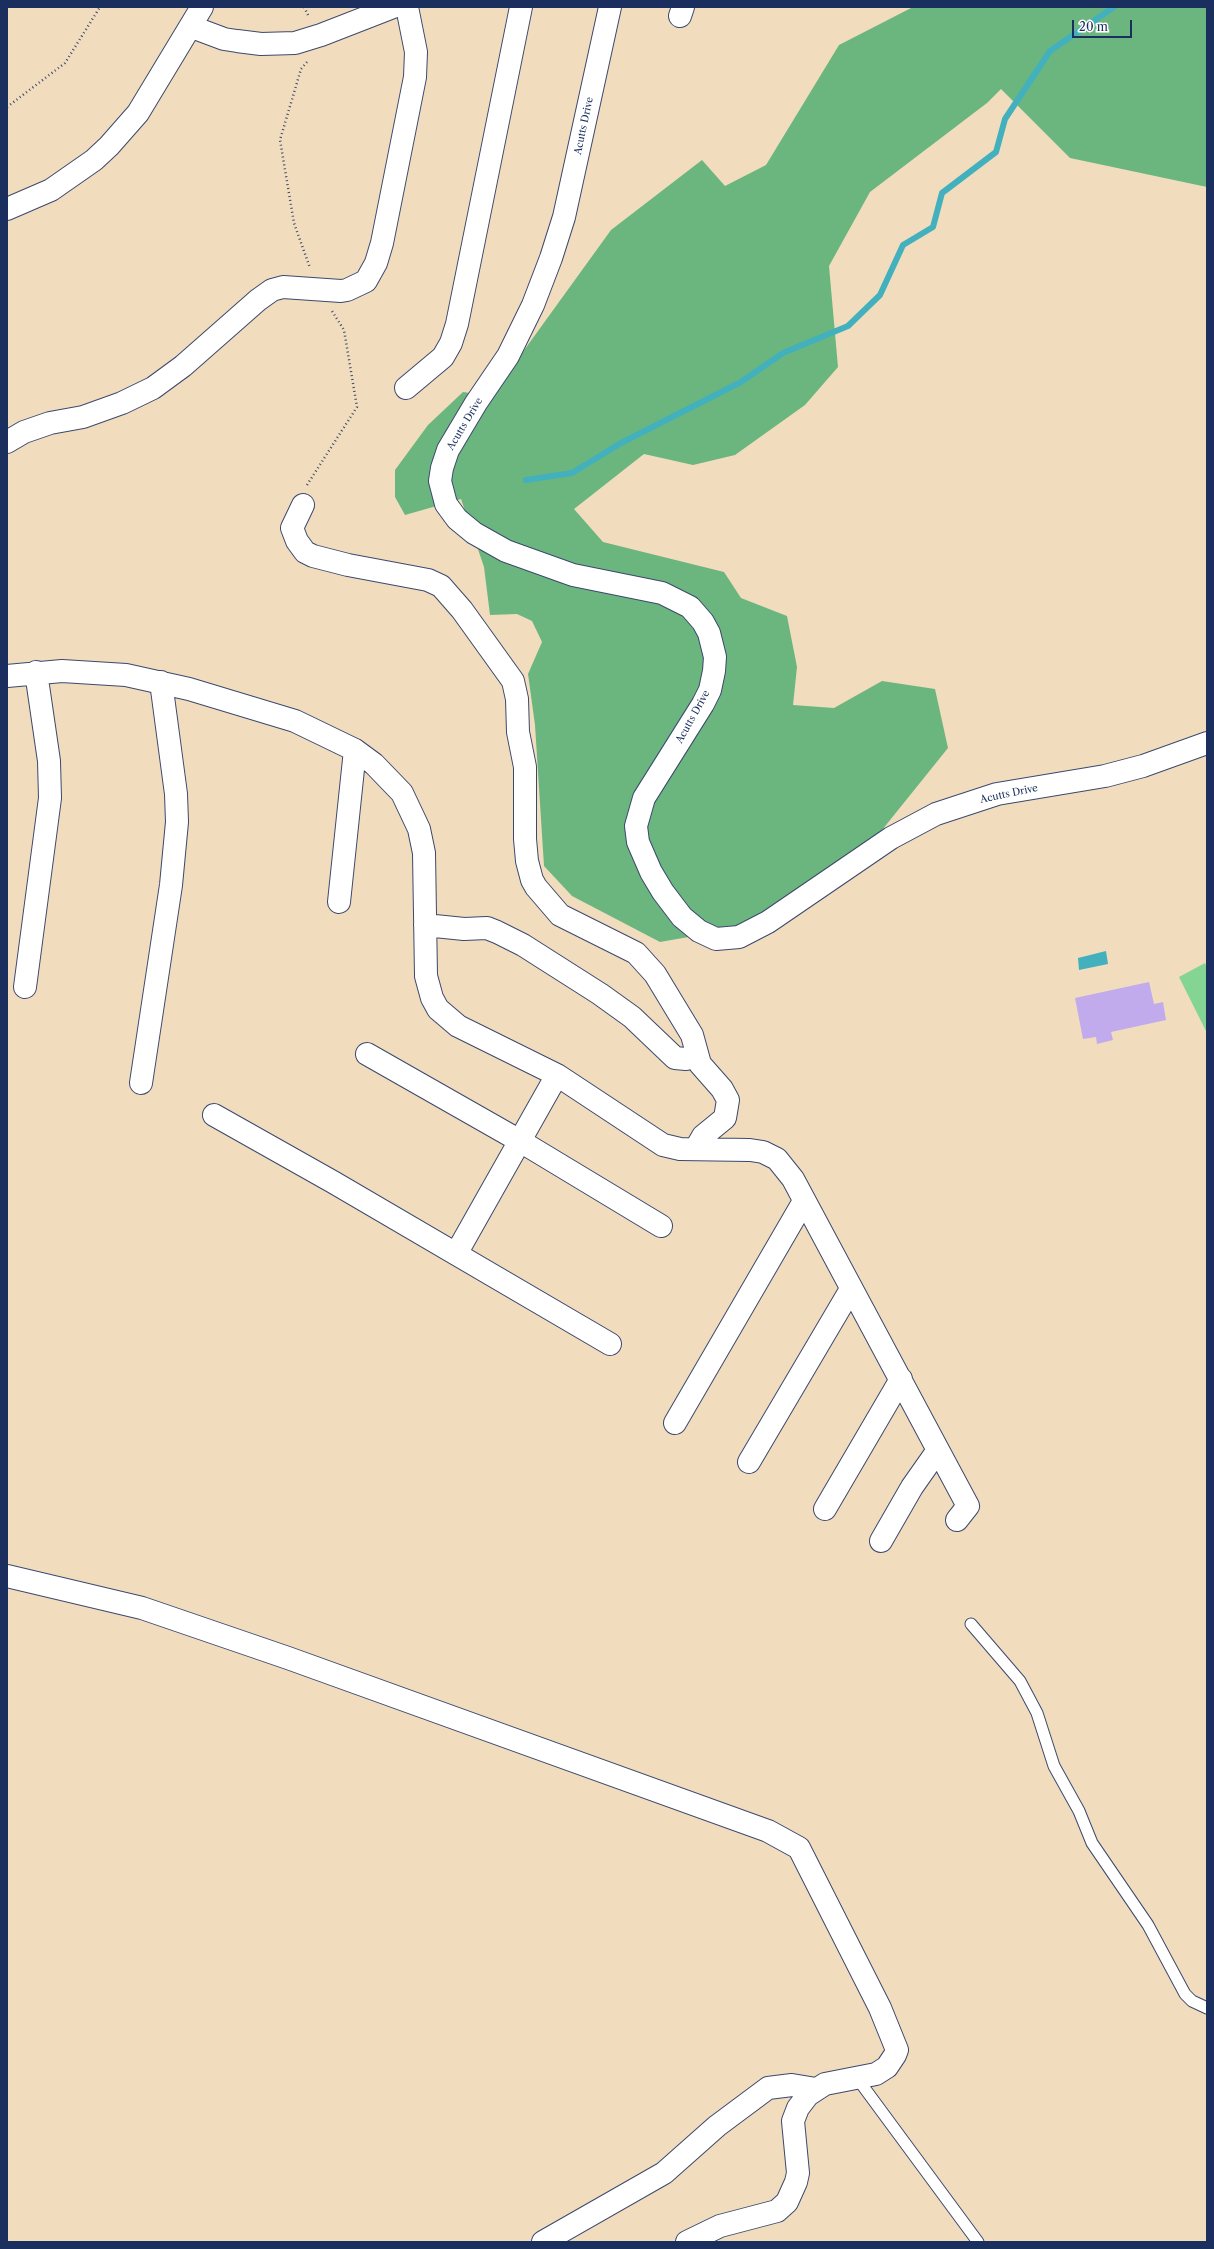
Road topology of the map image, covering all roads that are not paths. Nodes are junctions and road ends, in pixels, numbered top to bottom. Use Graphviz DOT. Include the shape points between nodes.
graph roads {
  1 [pos="202,7"];
  2 [pos="393,7"];
  3 [pos="407,7"];
  4 [pos="521,7"];
  5 [pos="610,7"];
  6 [pos="192,26"];
  7 [pos="7,209"];
  8 [pos="406,388"];
  9 [pos="7,442"];
  10 [pos="303,505"];
  11 [pos="36,672"];
  12 [pos="7,676"];
  13 [pos="161,682"];
  14 [pos="1207,743"];
  15 [pos="355,750"];
  16 [pos="339,902"];
  17 [pos="425,925"];
  18 [pos="25,987"];
  19 [pos="368,1054"];
  20 [pos="697,1054"];
  21 [pos="557,1075"];
  22 [pos="141,1083"];
  23 [pos="214,1115"];
  24 [pos="520,1141"];
  25 [pos="696,1148"];
  26 [pos="804,1202"];
  27 [pos="661,1226"];
  28 [pos="456,1254"];
  29 [pos="851,1289"];
  30 [pos="610,1344"];
  31 [pos="901,1379"];
  32 [pos="675,1423"];
  33 [pos="938,1450"];
  34 [pos="749,1462"];
  35 [pos="825,1509"];
  36 [pos="957,1520"];
  37 [pos="881,1541"];
  38 [pos="7,1576"];
  39 [pos="970,1624"];
  40 [pos="1207,2008"];
  41 [pos="856,2078"];
  42 [pos="816,2089"];
  43 [pos="543,2242"];
  44 [pos="687,2242"];
  45 [pos="978,2242"];
  1 -- 6 [label="street"];
  2 -- 6 [label="street" via="295,43 245,43 224,39"];
  3 -- 9 [label="street" via="417,63 382,243 369,277 360,285 341,291 284,287 272,290 153,388 83,417 50,423 24,432"];
  4 -- 8 [label="street" via="457,324 443,357"];
  5 -- 14 [label="street, Acutts Drive" via="564,218 551,258 533,305 508,356 448,450 442,468 441,489 446,504 462,525 506,551 573,575 662,593 690,607 703,622 711,639 715,657 710,690 704,704 644,798 636,826 638,842 651,872 682,917 716,939 727,939 752,932 891,838 942,812 997,794 1105,776 1143,766"];
  6 -- 7 [label="street" via="138,113 109,146 94,160 51,190"];
  10 -- 20 [label="street" via="292,528 296,541 305,552 348,565 428,580 441,586 506,670 516,687 518,732 525,767 525,839 532,880 560,915 626,947 648,965 692,1035"];
  11 -- 12 [label="street"];
  11 -- 13 [label="street" via="126,675"];
  11 -- 18 [label="street" via="50,760 50,798"];
  13 -- 15 [label="street" via="294,721"];
  13 -- 22 [label="street" via="176,794 177,822 164,931"];
  15 -- 16 [label="street"];
  15 -- 17 [label="street" via="397,786 414,816 424,853"];
  17 -- 20 [label="street" via="464,929 487,928 497,932 523,945 632,1016 674,1058 686,1059"];
  17 -- 21 [label="street" via="426,976 438,1009 458,1026"];
  19 -- 24 [label="street"];
  20 -- 25 [label="street" via="704,1070 726,1095 728,1108 723,1121 702,1136"];
  21 -- 24 [label="street"];
  21 -- 25 [label="street" via="652,1139 672,1148"];
  23 -- 28 [label="street"];
  24 -- 27 [label="street"];
  24 -- 28 [label="street"];
  25 -- 26 [label="street" via="750,1150 770,1155 787,1170"];
  26 -- 29 [label="street"];
  26 -- 32 [label="street"];
  28 -- 30 [label="street"];
  29 -- 31 [label="street"];
  29 -- 34 [label="street"];
  31 -- 33 [label="street"];
  31 -- 35 [label="street"];
  33 -- 36 [label="street" via="968,1506"];
  33 -- 37 [label="street" via="912,1487"];
  38 -- 41 [label="street" via="142,1608 768,1831 794,1844 805,1857 880,2008 897,2050 887,2067 876,2074"];
  39 -- 40 [label="lane" via="1020,1681 1037,1713 1054,1766 1079,1811 1092,1843 1148,1925 1185,1994 1192,2001"];
  41 -- 42 [label="street" via="834,2081"];
  41 -- 45 [label="lane"];
  42 -- 43 [label="street" via="792,2086 768,2088 717,2126 664,2174"];
  42 -- 44 [label="street" via="798,2108 793,2121 798,2173 787,2202 777,2211 720,2226"];
}
